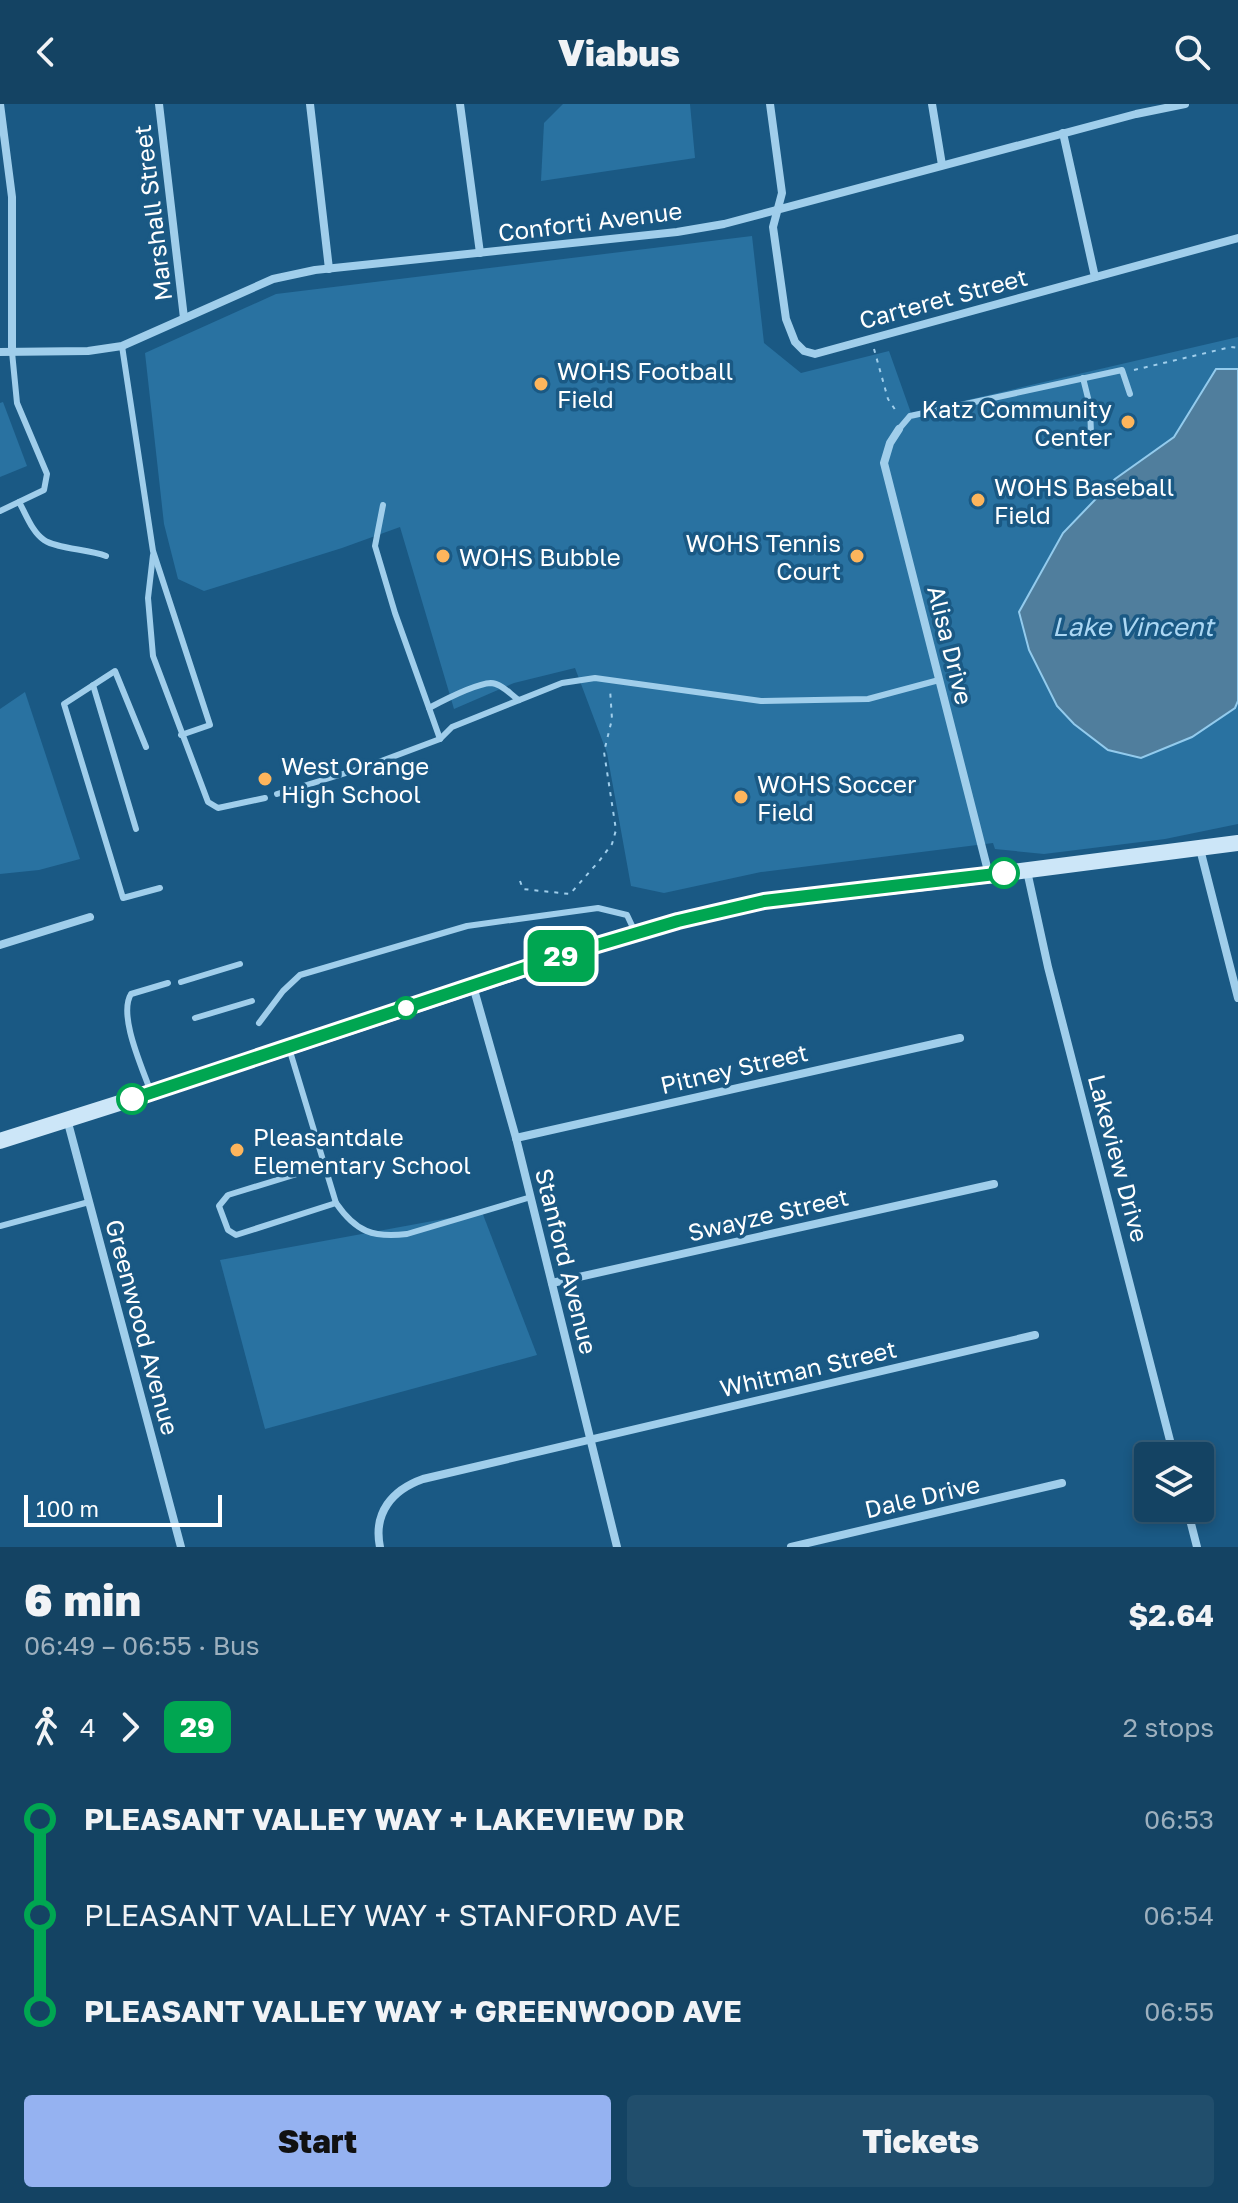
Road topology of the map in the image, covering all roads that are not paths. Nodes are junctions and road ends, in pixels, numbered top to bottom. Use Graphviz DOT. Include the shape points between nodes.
graph roads {
  1 [pos="0,104"];
  2 [pos="159,104"];
  3 [pos="310,104"];
  4 [pos="460,104"];
  5 [pos="770,104"];
  6 [pos="932,104"];
  7 [pos="1185,104"];
  8 [pos="1063,133"];
  9 [pos="942,165"];
  10 [pos="4,170"];
  11 [pos="779,207"];
  12 [pos="1238,238"];
  13 [pos="480,253"];
  14 [pos="329,269"];
  15 [pos="1095,277"];
  16 [pos="184,318"];
  17 [pos="122,346"];
  18 [pos="0,352"];
  19 [pos="12,352"];
  20 [pos="1083,378"];
  21 [pos="1130,394"];
  22 [pos="899,429"];
  23 [pos="1091,434"];
  24 [pos="19,502"];
  25 [pos="383,505"];
  26 [pos="0,511"];
  27 [pos="153,551"];
  28 [pos="106,556"];
  29 [pos="939,680"];
  30 [pos="93,685"];
  31 [pos="519,700"];
  32 [pos="429,708"];
  33 [pos="181,735"];
  34 [pos="440,739"];
  35 [pos="146,747"];
  36 [pos="277,794"];
  37 [pos="265,798"];
  38 [pos="136,829"];
  39 [pos="1238,843"];
  40 [pos="1200,849"];
  41 [pos="1026,870"];
  42 [pos="989,875"];
  43 [pos="160,888"];
  44 [pos="90,917"];
  45 [pos="635,932"];
  46 [pos="0,945"];
  47 [pos="240,964"];
  48 [pos="181,982"];
  49 [pos="168,983"];
  50 [pos="473,985"];
  51 [pos="1238,998"];
  52 [pos="252,1001"];
  53 [pos="195,1018"];
  54 [pos="259,1023"];
  55 [pos="960,1038"];
  56 [pos="289,1048"];
  57 [pos="151,1093"];
  58 [pos="67,1118"];
  59 [pos="516,1138"];
  60 [pos="0,1141"];
  61 [pos="323,1166"];
  62 [pos="994,1184"];
  63 [pos="531,1197"];
  64 [pos="89,1202"];
  65 [pos="336,1203"];
  66 [pos="0,1226"];
  67 [pos="552,1283"];
  68 [pos="1035,1335"];
  69 [pos="590,1439"];
  70 [pos="1170,1442"];
  71 [pos="1062,1483"];
  72 [pos="1191,1522"];
  73 [pos="181,1547"];
  74 [pos="380,1547"];
  75 [pos="617,1547"];
  76 [pos="791,1547"];
  77 [pos="1197,1547"];
  1 -- 10 [label="street"];
  2 -- 16 [label="street, Marshall Street"];
  3 -- 14 [label="street"];
  4 -- 13 [label="street"];
  5 -- 11 [label="street, Carteret Street" via="782,193"];
  6 -- 9 [label="street"];
  7 -- 8 [label="street, Conforti Avenue"];
  8 -- 9 [label="street, Conforti Avenue"];
  8 -- 15 [label="street"];
  9 -- 11 [label="street, Conforti Avenue"];
  10 -- 19 [label="street" via="12,197"];
  11 -- 13 [label="street, Conforti Avenue" via="677,232"];
  11 -- 15 [label="street, Carteret Street" via="773,227 786,319 795,342 815,354"];
  12 -- 15 [label="street, Carteret Street"];
  13 -- 14 [label="street, Conforti Avenue"];
  14 -- 16 [label="street, Conforti Avenue" via="273,279"];
  16 -- 17 [label="street, Conforti Avenue"];
  17 -- 19 [label="street, Conforti Avenue"];
  17 -- 27 [label="lane"];
  18 -- 19 [label="street, Conforti Avenue"];
  19 -- 24 [label="lane" via="17,403 47,474 44,490"];
  20 -- 21 [label="lane" via="1122,370"];
  20 -- 22 [label="lane" via="910,416"];
  20 -- 23 [label="lane"];
  22 -- 29 [label="street, Alisa Drive" via="884,463"];
  24 -- 26 [label="lane"];
  24 -- 28 [label="lane" via="43,539"];
  25 -- 32 [label="lane" via="375,546"];
  27 -- 33 [label="lane" via="148,598 153,656"];
  27 -- 33 [label="lane" via="210,725"];
  29 -- 31 [label="lane" via="868,699 761,701 595,678 562,683"];
  29 -- 42 [label="street, Alisa Drive"];
  30 -- 35 [label="lane" via="115,671"];
  30 -- 38 [label="lane"];
  30 -- 43 [label="lane" via="64,704 123,898"];
  31 -- 32 [label="lane" via="491,683"];
  31 -- 34 [label="lane" via="452,727"];
  32 -- 34 [label="lane"];
  33 -- 37 [label="lane" via="208,802 218,808"];
  34 -- 36 [label="lane"];
  39 -- 40 [label="main road"];
  40 -- 41 [label="main road"];
  40 -- 51 [label="street"];
  41 -- 42 [label="main road"];
  41 -- 70 [label="street, Lakeview Drive"];
  42 -- 45 [label="main road" via="764,901"];
  44 -- 46 [label="street"];
  45 -- 50 [label="main road"];
  45 -- 54 [label="lane" via="627,915 598,908 467,926 300,975"];
  47 -- 48 [label="lane"];
  49 -- 57 [label="lane" via="131,994 127,1001 129,1026"];
  50 -- 56 [label="main road"];
  50 -- 59 [label="street, Stanford Avenue"];
  52 -- 53 [label="lane"];
  55 -- 59 [label="street, Pitney Street"];
  56 -- 57 [label="main road"];
  56 -- 61 [label="lane"];
  57 -- 58 [label="main road"];
  58 -- 60 [label="main road"];
  58 -- 64 [label="street, Greenwood Avenue"];
  59 -- 63 [label="street, Stanford Avenue"];
  61 -- 65 [label="lane"];
  61 -- 65 [label="lane" via="228,1195 219,1206 228,1230 236,1235"];
  62 -- 67 [label="street, Swayze Street"];
  63 -- 65 [label="lane" via="389,1236 358,1227"];
  63 -- 67 [label="street, Stanford Avenue"];
  64 -- 66 [label="lane"];
  64 -- 73 [label="street, Greenwood Avenue"];
  67 -- 69 [label="street, Stanford Avenue"];
  68 -- 69 [label="street, Whitman Street"];
  69 -- 74 [label="street, Whitman Street" via="408,1484 383,1510 377,1533"];
  69 -- 75 [label="street, Stanford Avenue"];
  71 -- 76 [label="street, Dale Drive"];
  72 -- 77 [label="street"];
}
